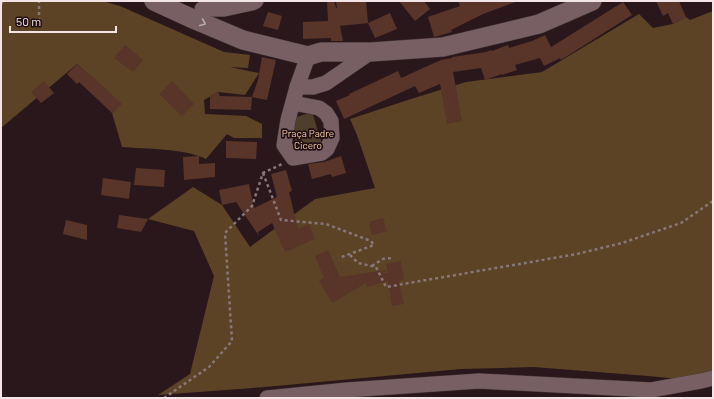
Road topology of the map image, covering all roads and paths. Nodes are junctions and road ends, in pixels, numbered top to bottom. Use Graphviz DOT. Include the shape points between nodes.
graph roads {
  1 [pos="3,1"];
  2 [pos="39,1"];
  3 [pos="154,1"];
  4 [pos="182,1"];
  5 [pos="256,1"];
  6 [pos="592,1"];
  7 [pos="1,4"];
  8 [pos="202,10"];
  9 [pos="39,21"];
  10 [pos="313,51"];
  11 [pos="371,52"];
  12 [pos="297,87"];
  13 [pos="293,103"];
  14 [pos="293,158"];
  15 [pos="263,173"];
  16 [pos="713,201"];
  17 [pos="350,255"];
  18 [pos="339,258"];
  19 [pos="392,258"];
  20 [pos="372,266"];
  21 [pos="713,378"];
  22 [pos="164,398"];
  23 [pos="267,398"];
  1 -- 7 [label="path"];
  2 -- 9 [label="path"];
  3 -- 10 [label="street, one-way" via="243,40"];
  4 -- 8 [label="street"];
  5 -- 8 [label="street" via="224,9"];
  6 -- 11 [label="street" via="539,24 443,47"];
  8 -- 10 [label="street"];
  10 -- 11 [label="street"];
  10 -- 12 [label="street"];
  11 -- 12 [label="street" via="326,83 313,87"];
  12 -- 13 [label="street"];
  13 -- 14 [label="street" via="284,145"];
  13 -- 14 [label="street" via="319,108 326,113 331,120 332,138 327,150 322,153"];
  14 -- 15 [label="path"];
  15 -- 17 [label="path" via="281,220 326,224 371,241 374,245"];
  15 -- 22 [label="path" via="252,206 224,233 232,341 209,367"];
  16 -- 20 [label="path" via="681,223 622,243 577,254 386,287 376,267"];
  17 -- 18 [label="path"];
  17 -- 20 [label="path" via="358,263"];
  19 -- 20 [label="path" via="383,258"];
  21 -- 23 [label="street" via="652,390 479,381"];
}
